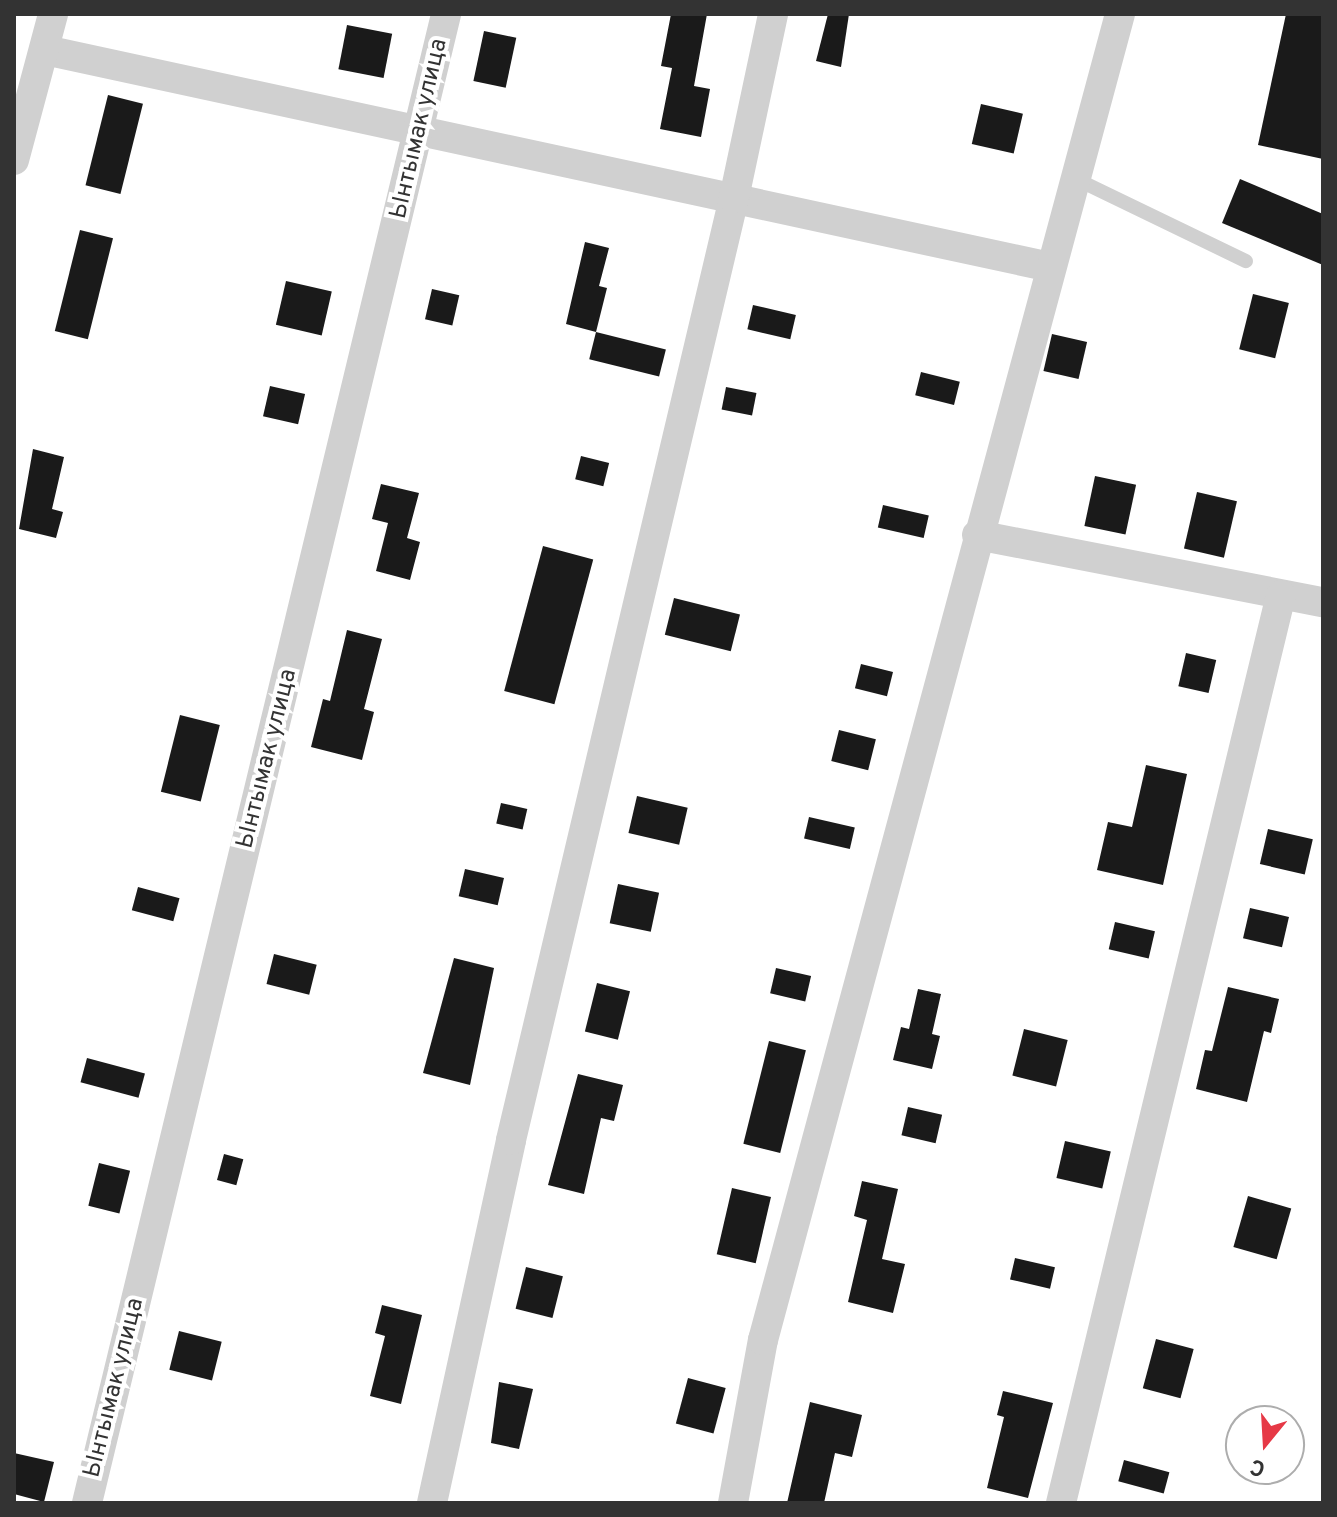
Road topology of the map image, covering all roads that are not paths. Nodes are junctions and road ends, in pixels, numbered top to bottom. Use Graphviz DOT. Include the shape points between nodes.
graph roads {
  1 [pos="53,14"];
  2 [pos="446,14"];
  3 [pos="773,14"];
  4 [pos="1120,14"];
  5 [pos="45,50"];
  6 [pos="420,131"];
  7 [pos="14,160"];
  8 [pos="1074,178"];
  9 [pos="734,198"];
  10 [pos="1246,261"];
  11 [pos="1050,267"];
  12 [pos="977,535"];
  13 [pos="1281,595"];
  14 [pos="1323,602"];
  15 [pos="87,1503"];
  16 [pos="432,1503"];
  17 [pos="733,1503"];
  18 [pos="1061,1503"];
  1 -- 5 [label="street"];
  2 -- 6 [label="street, Ынтымак улица"];
  3 -- 9 [label="street"];
  4 -- 8 [label="street"];
  5 -- 6 [label="street"];
  5 -- 7 [label="street"];
  6 -- 9 [label="street"];
  6 -- 15 [label="street, Ынтымак улица"];
  8 -- 10 [label="lane"];
  8 -- 11 [label="street"];
  9 -- 11 [label="street"];
  9 -- 16 [label="street" via="511,1140"];
  11 -- 12 [label="street"];
  12 -- 13 [label="street"];
  12 -- 17 [label="street" via="763,1340"];
  13 -- 14 [label="street"];
  13 -- 18 [label="street"];
}
